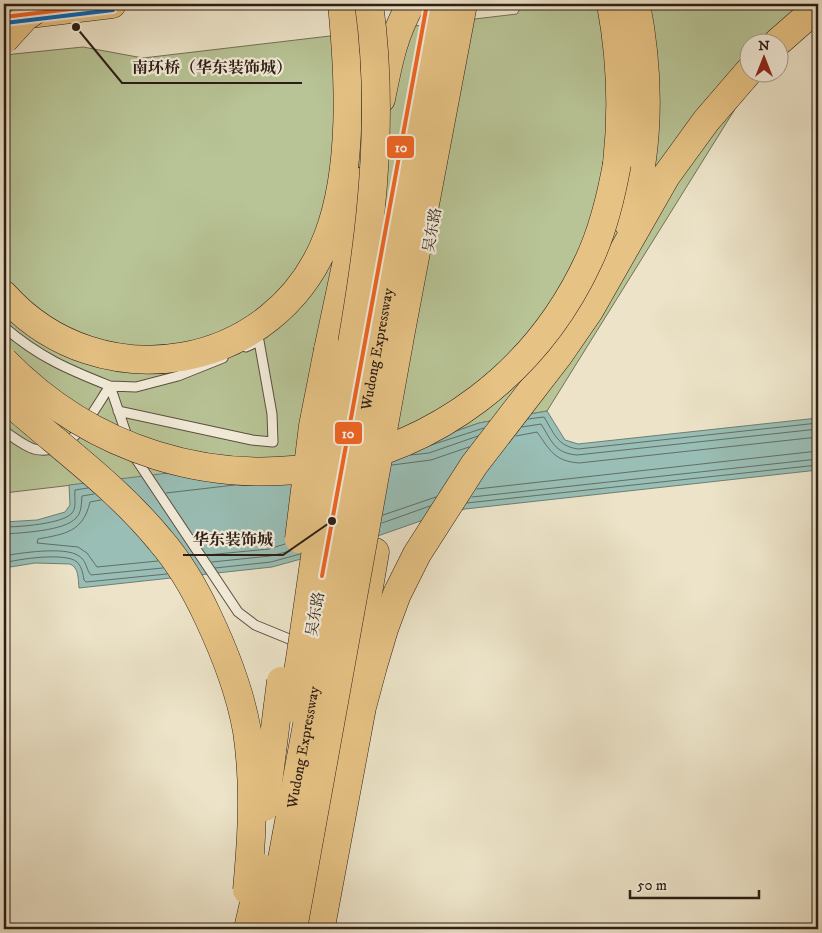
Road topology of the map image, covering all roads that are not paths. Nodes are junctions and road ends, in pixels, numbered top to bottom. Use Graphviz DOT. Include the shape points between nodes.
graph roads {
  1 [pos="44,4"];
  2 [pos="112,4"];
  3 [pos="342,4"];
  4 [pos="369,4"];
  5 [pos="411,4"];
  6 [pos="427,4"];
  7 [pos="441,4"];
  8 [pos="463,4"];
  9 [pos="473,4"];
  10 [pos="611,4"];
  11 [pos="636,4"];
  12 [pos="818,7"];
  13 [pos="4,17"];
  14 [pos="789,32"];
  15 [pos="4,40"];
  16 [pos="740,81"];
  17 [pos="610,274"];
  18 [pos="4,295"];
  19 [pos="4,327"];
  20 [pos="4,361"];
  21 [pos="110,386"];
  22 [pos="4,397"];
  23 [pos="118,411"];
  24 [pos="4,431"];
  25 [pos="310,648"];
  26 [pos="356,663"];
  27 [pos="259,888"];
  28 [pos="243,929"];
  29 [pos="248,929"];
  30 [pos="258,929"];
  31 [pos="269,929"];
  32 [pos="292,929"];
  33 [pos="305,929"];
  34 [pos="319,929"];
  1 -- 15 [label="main road, bridge"];
  2 -- 13 [label="main road"];
  3 -- 18 [label="main road" via="347,68 346,136 336,208 328,236 309,273 272,316 242,336 210,350 175,358 132,359 97,353 57,338 28,318"];
  4 -- 27 [label="main road, bridge" via="376,95 376,154 371,212 355,326 316,541 296,685"];
  5 -- 27 [label="main road, bridge" via="400,22 392,48 311,445 265,806"];
  6 -- 25 [label="main road, 吴东路"];
  7 -- 31 [label="main road, Wudong Expressway, bridge"];
  8 -- 32 [label="main road, Wudong Expressway, bridge"];
  9 -- 26 [label="main road, 吴东路"];
  10 -- 20 [label="main road, bridge" via="620,72 620,134 613,189 598,237 573,290 534,345 498,381 437,425 367,455 320,467 268,472 222,470 176,462 131,447 89,427 50,402"];
  11 -- 17 [label="main road" via="646,79 644,139 630,217"];
  12 -- 14 [label="main road"];
  16 -- 17 [label="main road" via="706,120 666,176"];
  17 -- 34 [label="main road" via="558,356 474,465 417,554 398,594 384,629 362,708"];
  19 -- 21 [label="lane" via="32,350 63,368"];
  21 -- 23 [label="lane"];
  21 -- 23 [label="lane" via="136,387 178,376 259,340 272,414 273,442"];
  21 -- 24 [label="lane" via="76,436 56,450 34,449"];
  22 -- 28 [label="main road, bridge" via="94,473 160,539 190,582 211,623 235,682 249,746 252,826"];
  23 -- 25 [label="lane" via="133,455 238,612 255,625"];
  25 -- 26 [label="lane"];
  25 -- 30 [label="main road, 吴东路"];
  26 -- 33 [label="main road, 吴东路"];
  27 -- 29 [label="main road, bridge"];
}
